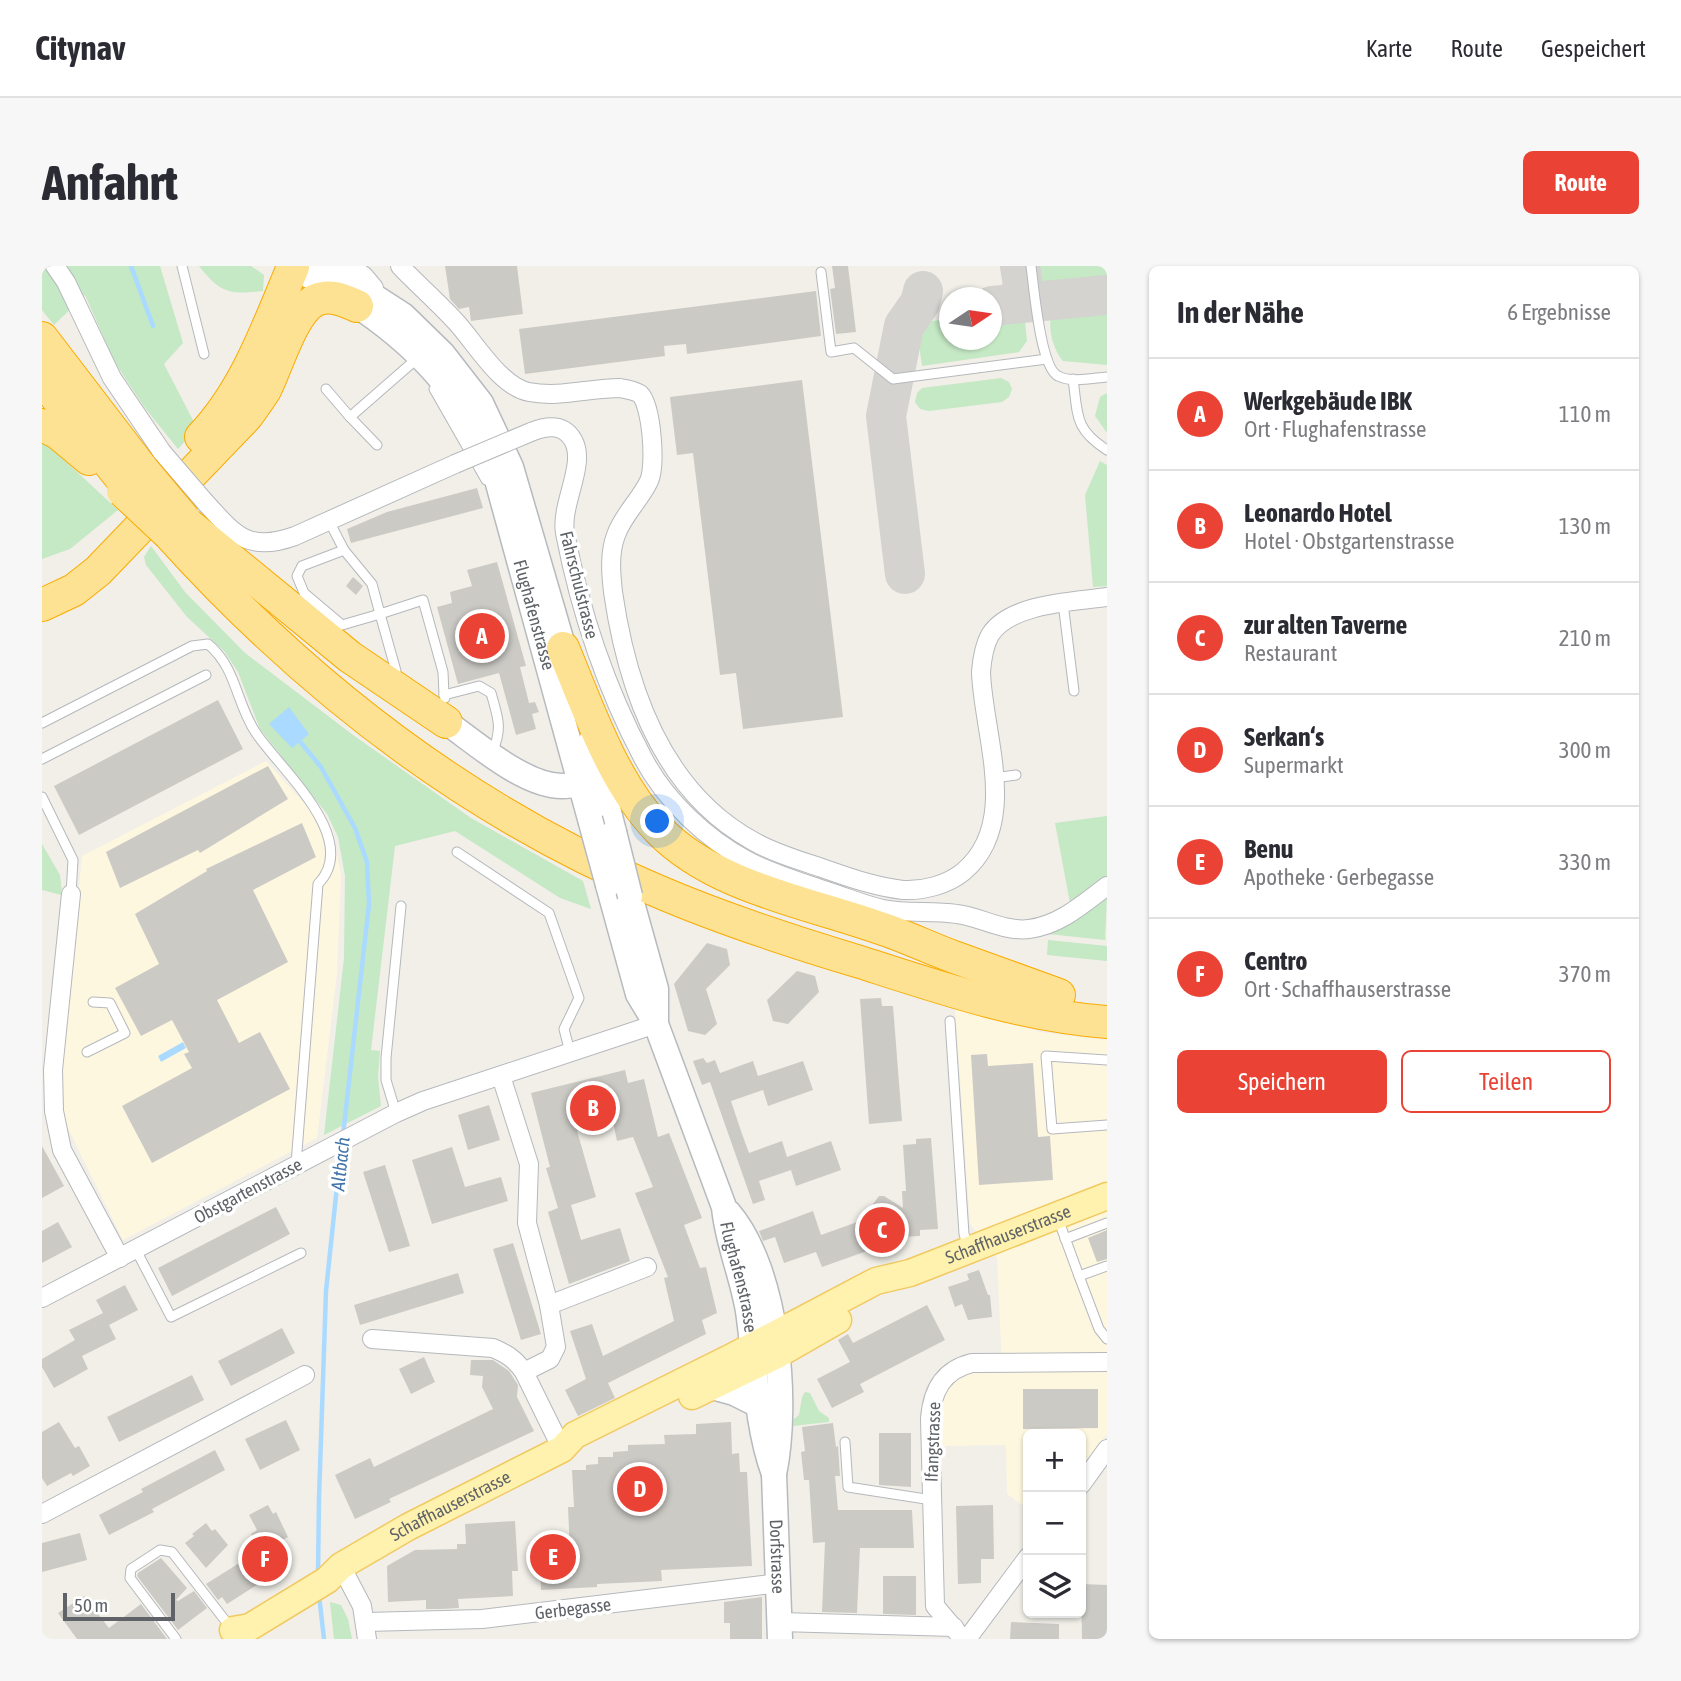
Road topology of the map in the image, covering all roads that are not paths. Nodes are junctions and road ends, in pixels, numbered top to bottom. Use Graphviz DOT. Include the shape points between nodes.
graph roads {
  1 [pos="55,266"];
  2 [pos="182,266"];
  3 [pos="270,266"];
  4 [pos="350,266"];
  5 [pos="400,266"];
  6 [pos="1031,266"];
  7 [pos="304,268"];
  8 [pos="821,272"];
  9 [pos="375,310"];
  10 [pos="281,326"];
  11 [pos="42,338"];
  12 [pos="204,354"];
  13 [pos="1047,359"];
  14 [pos="413,362"];
  15 [pos="1107,377"];
  16 [pos="42,379"];
  17 [pos="1073,379"];
  18 [pos="327,389"];
  19 [pos="350,416"];
  20 [pos="42,425"];
  21 [pos="377,445"];
  22 [pos="1107,450"];
  23 [pos="139,475"];
  24 [pos="505,512"];
  25 [pos="187,520"];
  26 [pos="329,521"];
  27 [pos="344,550"];
  28 [pos="42,587"];
  29 [pos="1107,597"];
  30 [pos="1063,603"];
  31 [pos="42,605"];
  32 [pos="380,614"];
  33 [pos="563,648"];
  34 [pos="396,671"];
  35 [pos="206,676"];
  36 [pos="1074,691"];
  37 [pos="445,709"];
  38 [pos="42,723"];
  39 [pos="492,755"];
  40 [pos="42,758"];
  41 [pos="1016,775"];
  42 [pos="994,778"];
  43 [pos="591,782"];
  44 [pos="42,797"];
  45 [pos="457,852"];
  46 [pos="1107,886"];
  47 [pos="619,890"];
  48 [pos="71,894"];
  49 [pos="401,906"];
  50 [pos="1059,995"];
  51 [pos="1107,1000"];
  52 [pos="93,1002"];
  53 [pos="950,1021"];
  54 [pos="1107,1022"];
  55 [pos="656,1024"];
  56 [pos="87,1052"];
  57 [pos="570,1052"];
  58 [pos="1107,1060"];
  59 [pos="501,1076"];
  60 [pos="396,1113"];
  61 [pos="1107,1125"];
  62 [pos="296,1166"];
  63 [pos="1107,1196"];
  64 [pos="1107,1223"];
  65 [pos="1061,1227"];
  66 [pos="969,1250"];
  67 [pos="301,1253"];
  68 [pos="128,1254"];
  69 [pos="1107,1266"];
  70 [pos="647,1267"];
  71 [pos="1079,1276"];
  72 [pos="42,1298"];
  73 [pos="549,1305"];
  74 [pos="1107,1315"];
  75 [pos="1095,1320"];
  76 [pos="372,1339"];
  77 [pos="1107,1339"];
  78 [pos="765,1350"];
  79 [pos="1107,1362"];
  80 [pos="524,1372"];
  81 [pos="305,1375"];
  82 [pos="712,1387"];
  83 [pos="758,1405"];
  84 [pos="845,1442"];
  85 [pos="562,1449"];
  86 [pos="1107,1449"];
  87 [pos="774,1474"];
  88 [pos="1086,1479"];
  89 [pos="932,1500"];
  90 [pos="42,1514"];
  91 [pos="1023,1563"];
  92 [pos="324,1575"];
  93 [pos="779,1583"];
  94 [pos="367,1630"];
  95 [pos="780,1631"];
  96 [pos="226,1634"];
  97 [pos="961,1635"];
  98 [pos="176,1639"];
  1 -- 23 [label="street, Fahrschulstrasse" via="112,379"];
  2 -- 12 [label="lane"];
  3 -- 10 [label="highway" via="275,272"];
  4 -- 9 [label="street, Flughafenstrasse" via="364,276"];
  5 -- 42 [label="street" via="516,387 548,394 620,388 641,395 654,460 650,479 621,523 611,552 619,629 638,700 661,749 716,816 752,841 870,884 905,890 932,887 955,879 986,845 995,802"];
  6 -- 13 [label="lane"];
  7 -- 9 [label="main road, Flughafenstrasse"];
  7 -- 10 [label="highway"];
  8 -- 13 [label="lane" via="831,352 854,348 893,379"];
  9 -- 10 [label="highway" via="336,297 318,299"];
  9 -- 14 [label="lane"];
  9 -- 24 [label="main road, Flughafenstrasse" via="432,366 465,412 494,471"];
  9 -- 33 [label="main road, Flughafenstrasse" via="403,315 443,354 481,403 523,503"];
  10 -- 28 [label="highway" via="216,421 83,561 66,576"];
  10 -- 31 [label="highway" via="265,390 246,417 98,571 74,590"];
  11 -- 23 [label="highway"];
  13 -- 17 [label="lane" via="1055,374"];
  14 -- 19 [label="lane"];
  14 -- 24 [label="lane"];
  15 -- 17 [label="lane"];
  16 -- 23 [label="highway"];
  17 -- 22 [label="lane" via="1082,429"];
  18 -- 19 [label="lane"];
  19 -- 21 [label="lane"];
  20 -- 23 [label="highway"];
  23 -- 25 [label="highway, bridge"];
  23 -- 25 [label="street, Fahrschulstrasse, bridge"];
  24 -- 43 [label="main road, Flughafenstrasse"];
  25 -- 26 [label="street, Fahrschulstrasse" via="262,544 282,541"];
  25 -- 37 [label="highway" via="350,657"];
  25 -- 50 [label="highway" via="275,615 354,684 469,768 550,816 673,875 749,905 998,983"];
  25 -- 54 [label="highway" via="243,614 324,687 448,779 555,842 651,889 781,938 1008,1007"];
  26 -- 27 [label="lane"];
  26 -- 46 [label="street, Fahrschulstrasse, bridge" via="544,426 561,429 573,441 577,460 565,532 593,643 614,697 658,783 715,839 770,871 884,909 962,914 1009,928 1028,929 1064,918"];
  27 -- 32 [label="lane" via="372,584"];
  27 -- 32 [label="lane" via="302,566 297,576 304,593 342,625"];
  29 -- 30 [label="street"];
  30 -- 36 [label="lane"];
  30 -- 42 [label="street" via="1013,615 990,636 982,656"];
  32 -- 34 [label="lane"];
  32 -- 37 [label="lane" via="423,600 443,672"];
  33 -- 43 [label="main road, Flughafenstrasse"];
  33 -- 50 [label="highway" via="624,781 658,829 694,861"];
  35 -- 40 [label="lane"];
  37 -- 39 [label="main road"];
  37 -- 39 [label="lane" via="479,686 491,693 500,724"];
  38 -- 62 [label="lane" via="192,646 208,644 229,668 255,733 319,813 328,835 329,862 326,876 318,884"];
  39 -- 43 [label="main road" via="534,779 562,786"];
  41 -- 42 [label="lane"];
  43 -- 47 [label="main road, Flughafenstrasse, bridge" via="614,832"];
  43 -- 47 [label="main road, Flughafenstrasse, bridge" via="590,819"];
  44 -- 48 [label="lane" via="73,860"];
  45 -- 57 [label="lane" via="549,913 579,998 564,1029"];
  47 -- 55 [label="main road, Flughafenstrasse" via="638,994"];
  48 -- 68 [label="street" via="53,1070 54,1111 62,1150"];
  49 -- 60 [label="lane" via="386,1058 386,1080"];
  50 -- 51 [label="highway"];
  52 -- 56 [label="lane" via="110,1003 125,1033"];
  53 -- 66 [label="lane" via="964,1234"];
  55 -- 57 [label="street, Obstgartenstrasse"];
  55 -- 78 [label="main road, Flughafenstrasse" via="724,1207 748,1309"];
  57 -- 59 [label="street, Obstgartenstrasse"];
  58 -- 61 [label="lane" via="1046,1056 1052,1129"];
  59 -- 60 [label="street, Obstgartenstrasse"];
  59 -- 73 [label="street" via="529,1164 527,1223"];
  60 -- 62 [label="street, Obstgartenstrasse"];
  62 -- 68 [label="street, Obstgartenstrasse"];
  63 -- 65 [label="main road, Schaffhauserstrasse"];
  64 -- 65 [label="lane"];
  65 -- 66 [label="main road, Schaffhauserstrasse"];
  65 -- 71 [label="lane"];
  66 -- 78 [label="main road, Schaffhauserstrasse" via="876,1282"];
  67 -- 68 [label="lane" via="171,1317"];
  68 -- 72 [label="street, Obstgartenstrasse"];
  69 -- 71 [label="lane"];
  70 -- 73 [label="street"];
  71 -- 75 [label="lane"];
  73 -- 80 [label="street" via="554,1354"];
  74 -- 75 [label="lane"];
  75 -- 77 [label="lane"];
  76 -- 80 [label="street" via="493,1348 516,1360"];
  78 -- 82 [label="main road, Schaffhauserstrasse"];
  78 -- 83 [label="main road, Dorfstrasse"];
  78 -- 85 [label="main road, Schaffhauserstrasse" via="575,1435"];
  78 -- 87 [label="main road, Dorfstrasse" via="780,1425"];
  79 -- 89 [label="street, Ifangstrasse" via="972,1363 933,1384"];
  80 -- 85 [label="street"];
  81 -- 90 [label="street"];
  82 -- 83 [label="main road"];
  82 -- 85 [label="main road, Schaffhauserstrasse" via="579,1449"];
  83 -- 87 [label="main road, Dorfstrasse"];
  84 -- 89 [label="lane" via="848,1487"];
  85 -- 92 [label="main road, Schaffhauserstrasse" via="441,1509"];
  86 -- 88 [label="street"];
  87 -- 93 [label="main road, Dorfstrasse"];
  89 -- 97 [label="street, Ifangstrasse" via="934,1606"];
  91 -- 97 [label="street"];
  92 -- 94 [label="street" via="362,1606"];
  92 -- 96 [label="main road, Schaffhauserstrasse" via="244,1618"];
  93 -- 94 [label="street, Gerbegasse"];
  93 -- 95 [label="main road, Dorfstrasse"];
  95 -- 97 [label="street"];
  96 -- 98 [label="lane" via="172,1552 160,1550 131,1569 130,1578"];
}
